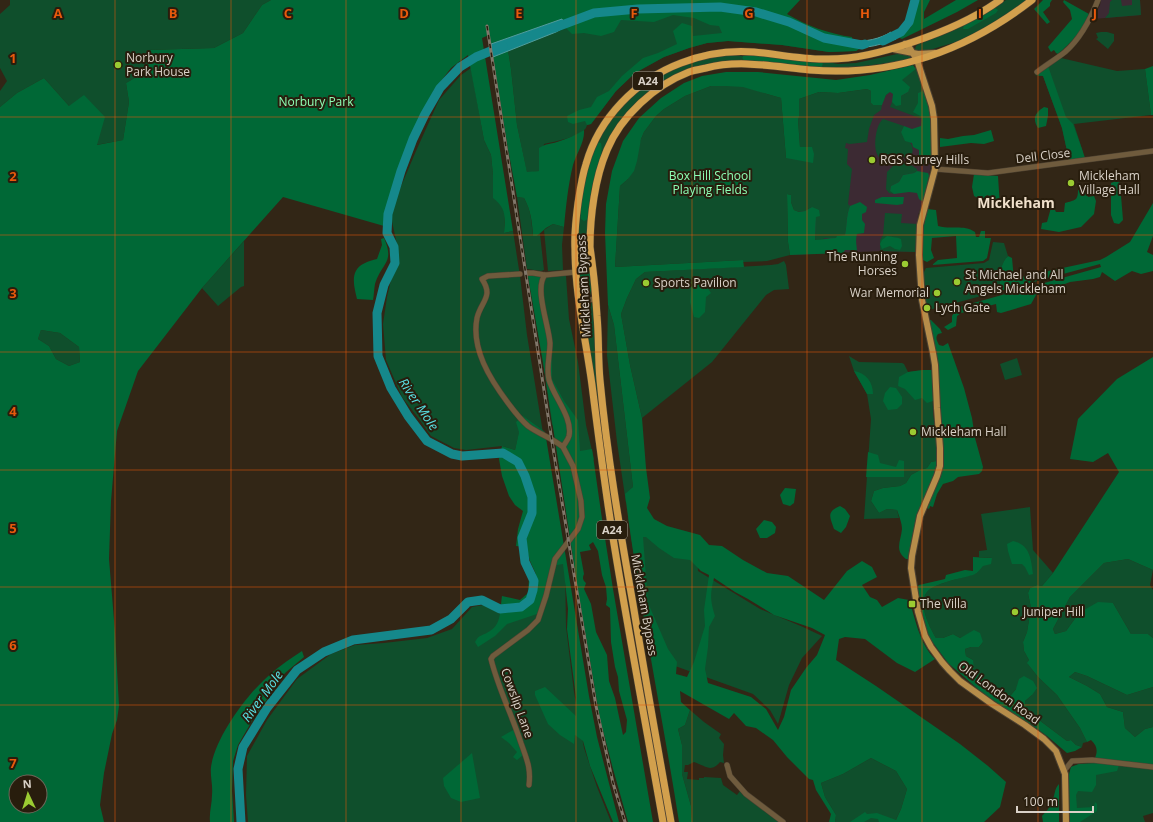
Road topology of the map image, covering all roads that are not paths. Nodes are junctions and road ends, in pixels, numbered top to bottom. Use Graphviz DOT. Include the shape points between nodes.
graph roads {
  1 [pos="1000,0"];
  2 [pos="1032,0"];
  3 [pos="1098,0"];
  4 [pos="905,44"];
  5 [pos="891,49"];
  6 [pos="941,52"];
  7 [pos="913,53"];
  8 [pos="917,60"];
  9 [pos="1037,72"];
  10 [pos="1153,152"];
  11 [pos="935,169"];
  12 [pos="590,249"];
  13 [pos="574,250"];
  14 [pos="576,272"];
  15 [pos="527,273"];
  16 [pos="520,274"];
  17 [pos="545,275"];
  18 [pos="596,298"];
  19 [pos="578,299"];
  20 [pos="562,447"];
  21 [pos="726,765"];
  22 [pos="1153,767"];
  23 [pos="1064,771"];
  24 [pos="529,785"];
  25 [pos="663,822"];
  26 [pos="671,822"];
  27 [pos="783,822"];
  28 [pos="1066,822"];
  1 -- 4 [label="highway, Mickleham Bypass / A24" via="951,28"];
  2 -- 6 [label="highway, Mickleham Bypass / A24" via="993,27"];
  3 -- 9 [label="street" via="1088,22 1065,52"];
  4 -- 5 [label="highway, Mickleham Bypass / A24"];
  4 -- 7 [label="main road, Old London Road"];
  5 -- 7 [label="main road"];
  5 -- 13 [label="highway, Mickleham Bypass / A24" via="844,59 753,52 718,53 680,63 656,75 614,110 592,145 580,189"];
  6 -- 7 [label="main road"];
  6 -- 8 [label="highway, Mickleham Bypass / A24"];
  7 -- 8 [label="main road, Old London Road"];
  8 -- 11 [label="main road, Old London Road" via="932,106"];
  8 -- 12 [label="highway, Mickleham Bypass / A24" via="885,68 844,71 742,64 714,66 689,72 669,82 646,98 627,116 613,136 597,181"];
  10 -- 11 [label="street, Dell Close" via="988,172"];
  11 -- 23 [label="main road, Old London Road" via="920,225 919,255 922,300 935,366 940,466 920,516 912,556 911,568 918,612 925,636 942,662 960,681 1044,739 1056,751"];
  12 -- 13 [label="street"];
  12 -- 18 [label="highway, Mickleham Bypass / A24"];
  13 -- 14 [label="highway, Mickleham Bypass / A24"];
  14 -- 17 [label="street"];
  14 -- 19 [label="highway, Mickleham Bypass / A24"];
  15 -- 17 [label="street"];
  16 -- 20 [label="street, Cowslip Lane" via="488,276 482,279 488,292 478,318 476,337 481,357 492,379 520,417 529,426"];
  17 -- 20 [label="street" via="542,278 541,291 550,345 549,378 570,428 569,438"];
  18 -- 19 [label="street" via="587,301"];
  18 -- 26 [label="highway, Mickleham Bypass / A24" via="600,377 614,490"];
  19 -- 25 [label="highway, Mickleham Bypass / A24" via="615,550"];
  20 -- 24 [label="street, Cowslip Lane" via="572,466 581,501 582,517 578,530 556,559 538,620 491,660 529,766"];
  21 -- 27 [label="street" via="730,776 746,794"];
  22 -- 23 [label="street" via="1092,760 1072,761"];
  23 -- 28 [label="main road, Old London Road"];
}
